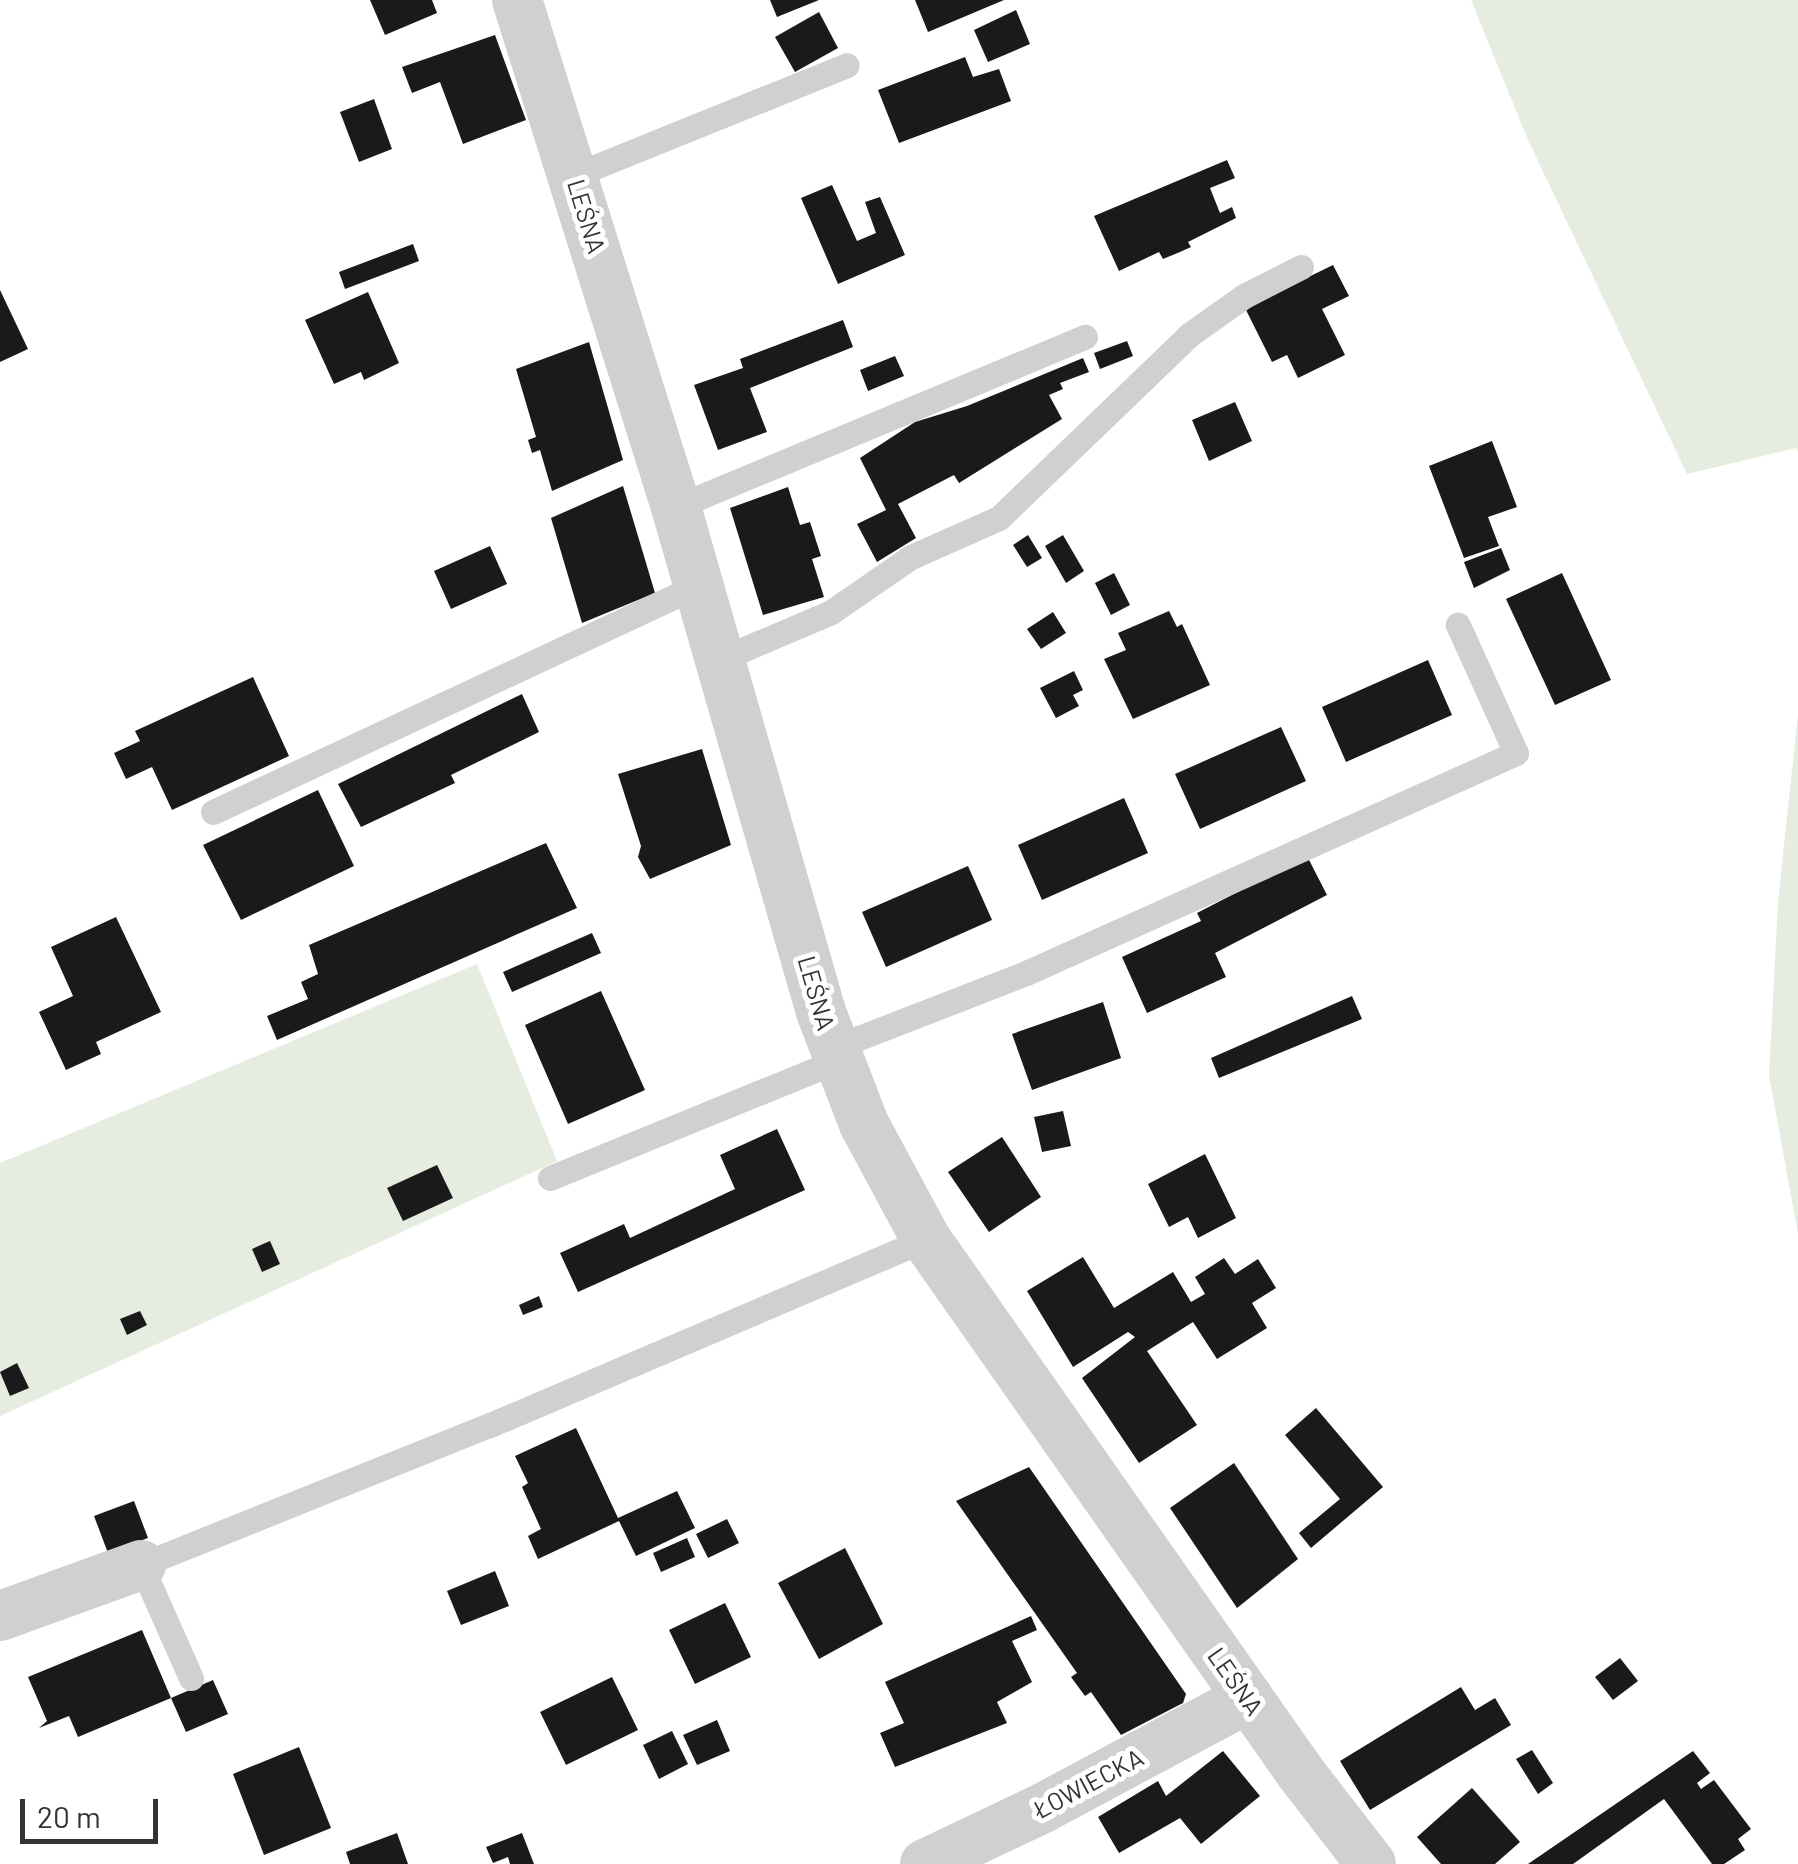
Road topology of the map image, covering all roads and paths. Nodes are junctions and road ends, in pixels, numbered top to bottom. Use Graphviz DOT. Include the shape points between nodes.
graph roads {
  1 [pos="517,0"];
  2 [pos="847,66"];
  3 [pos="575,175"];
  4 [pos="1301,267"];
  5 [pos="1085,337"];
  6 [pos="676,507"];
  7 [pos="699,585"];
  8 [pos="1458,625"];
  9 [pos="721,659"];
  10 [pos="213,812"];
  11 [pos="835,1054"];
  12 [pos="550,1178"];
  13 [pos="926,1239"];
  14 [pos="141,1564"];
  15 [pos="0,1616"];
  16 [pos="190,1678"];
  17 [pos="1248,1698"];
  18 [pos="925,1864"];
  19 [pos="1372,1864"];
  1 -- 3 [label="street, LEŚNA"];
  2 -- 3 [label="lane"];
  3 -- 6 [label="street, LEŚNA"];
  4 -- 9 [label="lane" via="1189,334 999,518 911,558 831,612"];
  5 -- 6 [label="lane"];
  6 -- 7 [label="street, LEŚNA"];
  7 -- 9 [label="street, LEŚNA"];
  7 -- 10 [label="lane"];
  8 -- 11 [label="lane" via="1516,753"];
  9 -- 11 [label="street, LEŚNA"];
  11 -- 12 [label="lane"];
  11 -- 13 [label="street, LEŚNA" via="889,1176"];
  13 -- 14 [label="lane" via="490,1425"];
  13 -- 17 [label="street, LEŚNA"];
  14 -- 15 [label="street"];
  14 -- 16 [label="lane"];
  17 -- 18 [label="street, ŁOWIECKA"];
  17 -- 19 [label="street, LEŚNA"];
}
